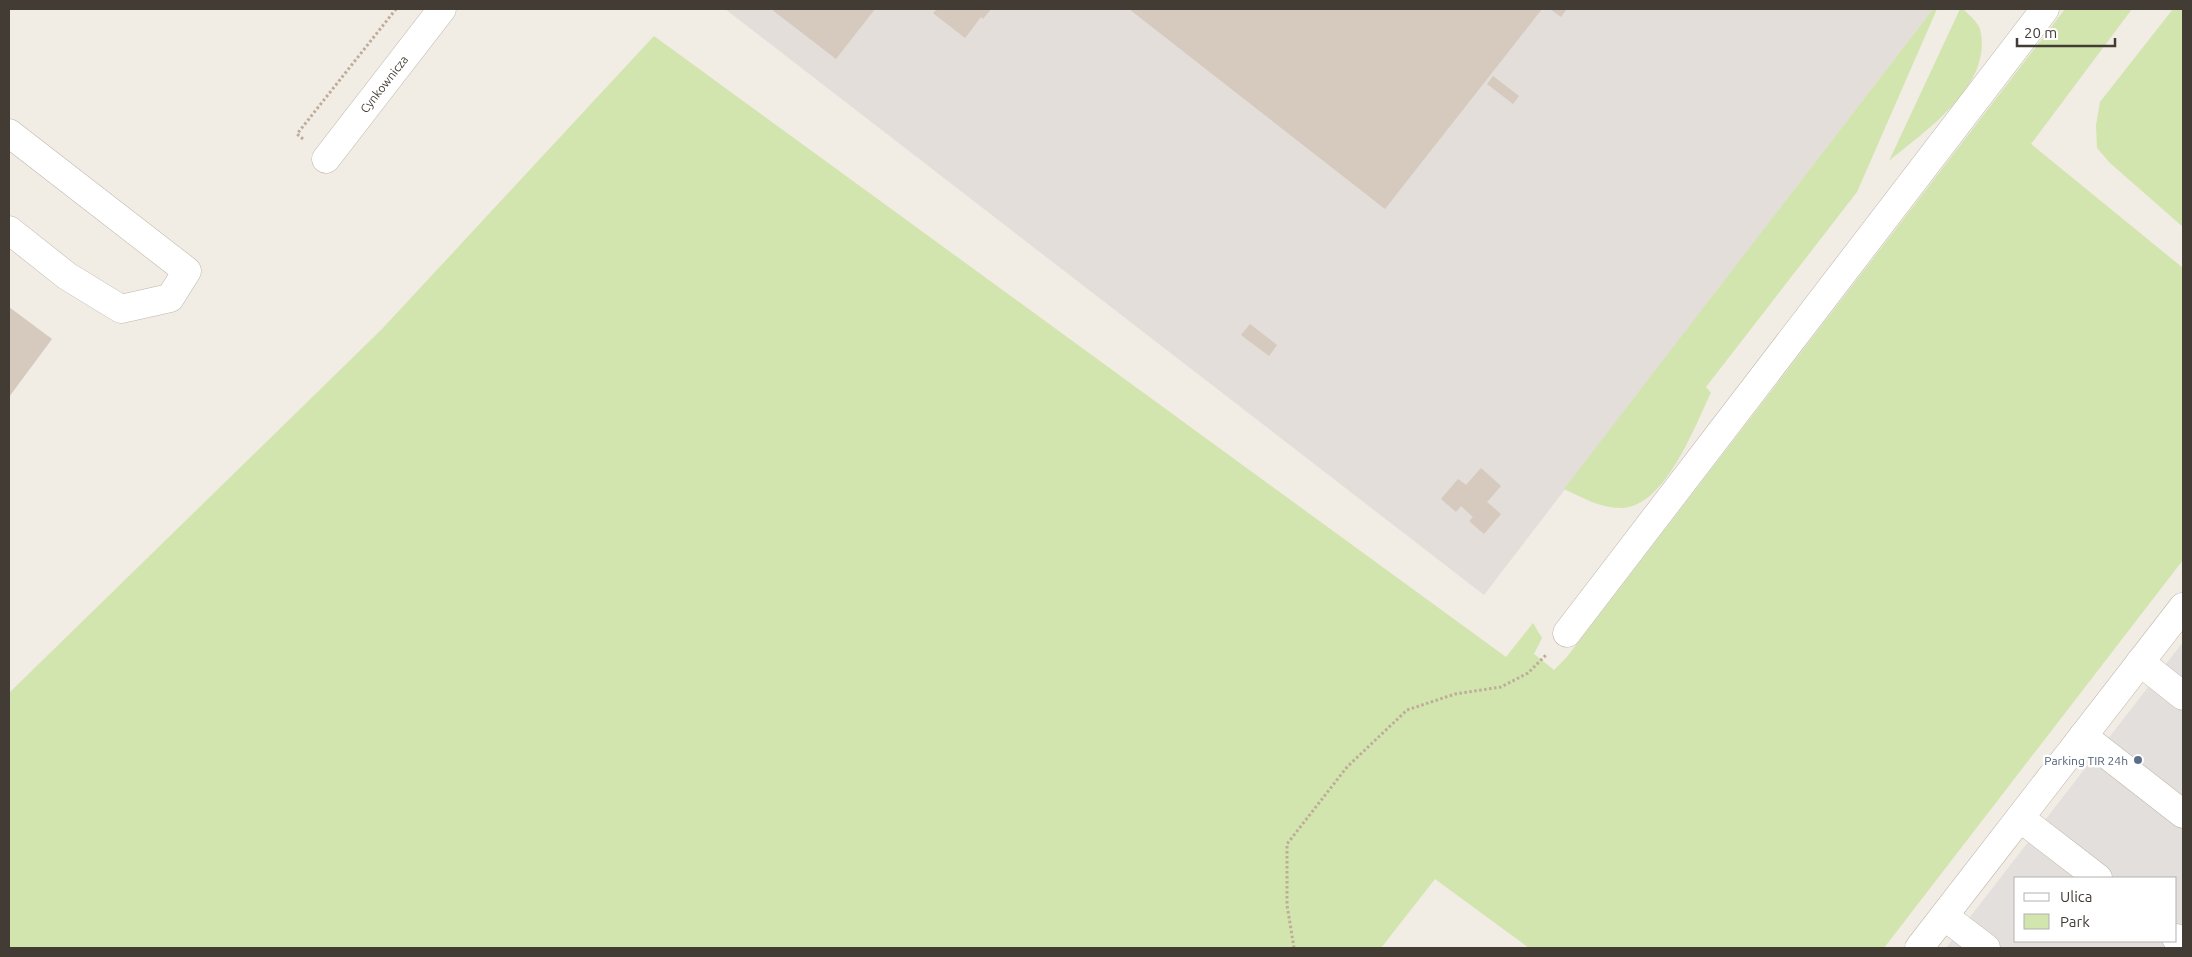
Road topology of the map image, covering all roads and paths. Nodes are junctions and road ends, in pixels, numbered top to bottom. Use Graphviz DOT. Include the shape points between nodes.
graph roads {
  1 [pos="396,9"];
  2 [pos="442,9"];
  3 [pos="2044,9"];
  4 [pos="9,133"];
  5 [pos="326,159"];
  6 [pos="9,230"];
  7 [pos="2183,607"];
  8 [pos="1567,633"];
  9 [pos="2140,662"];
  10 [pos="2183,696"];
  11 [pos="2083,736"];
  12 [pos="2183,814"];
  13 [pos="2020,818"];
  14 [pos="2097,877"];
  15 [pos="1944,916"];
  16 [pos="1294,948"];
  17 [pos="1919,948"];
  18 [pos="1986,948"];
  1 -- 5 [label="path" via="297,134"];
  2 -- 5 [label="street, Cynkownicza"];
  3 -- 8 [label="street"];
  4 -- 6 [label="street" via="187,270 170,298 121,308 67,276"];
  7 -- 9 [label="street"];
  8 -- 16 [label="path" via="1528,673 1501,687 1454,694 1407,710 1347,767 1288,844 1287,905"];
  9 -- 10 [label="street"];
  9 -- 11 [label="street"];
  11 -- 12 [label="street"];
  11 -- 13 [label="street"];
  13 -- 14 [label="street"];
  13 -- 15 [label="street"];
  15 -- 17 [label="street"];
  15 -- 18 [label="street"];
}
